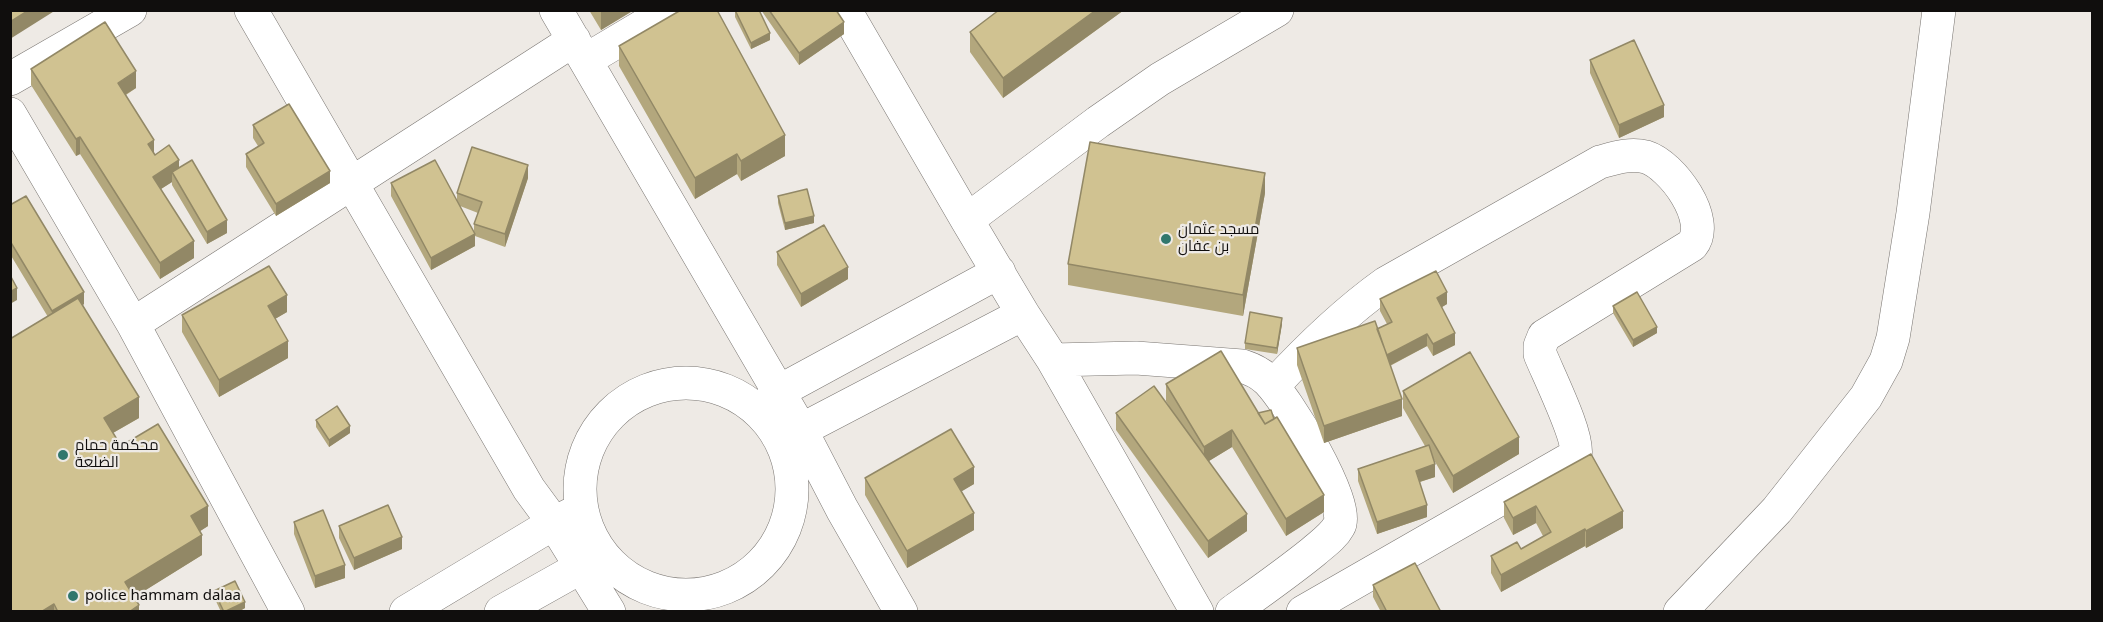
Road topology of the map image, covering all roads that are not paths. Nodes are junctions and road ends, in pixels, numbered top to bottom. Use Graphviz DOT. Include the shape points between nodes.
graph roads {
  1 [pos="130,10"];
  2 [pos="250,10"];
  3 [pos="556,10"];
  4 [pos="670,10"];
  5 [pos="844,10"];
  6 [pos="1277,10"];
  7 [pos="1939,10"];
  8 [pos="580,50"];
  9 [pos="10,79"];
  10 [pos="10,114"];
  11 [pos="352,185"];
  12 [pos="966,220"];
  13 [pos="999,272"];
  14 [pos="1023,314"];
  15 [pos="133,324"];
  16 [pos="1053,360"];
  17 [pos="1273,386"];
  18 [pos="769,402"];
  19 [pos="792,438"];
  20 [pos="566,517"];
  21 [pos="591,561"];
  22 [pos="288,612"];
  23 [pos="406,612"];
  24 [pos="501,612"];
  25 [pos="609,612"];
  26 [pos="901,612"];
  27 [pos="1197,612"];
  28 [pos="1232,612"];
  29 [pos="1303,612"];
  30 [pos="1680,612"];
  1 -- 9 [label="street"];
  2 -- 11 [label="street"];
  3 -- 8 [label="street"];
  4 -- 8 [label="street"];
  5 -- 12 [label="street"];
  6 -- 12 [label="street" via="1161,79"];
  7 -- 30 [label="street" via="1913,213 1886,361 1866,397 1778,510"];
  8 -- 11 [label="street"];
  8 -- 18 [label="street"];
  10 -- 15 [label="street"];
  11 -- 15 [label="street"];
  11 -- 20 [label="street" via="529,489"];
  12 -- 13 [label="street"];
  13 -- 14 [label="street"];
  13 -- 18 [label="street"];
  14 -- 16 [label="street"];
  14 -- 19 [label="street"];
  15 -- 22 [label="street"];
  16 -- 17 [label="street" via="1136,358 1242,366 1254,370"];
  16 -- 27 [label="street"];
  17 -- 28 [label="street" via="1325,467 1341,509 1341,524 1288,572"];
  17 -- 29 [label="street" via="1316,340 1386,283 1600,162 1632,155 1657,162 1672,174 1695,213 1698,232 1692,245 1541,341 1540,354 1572,431 1575,456"];
  18 -- 19 [label="street" via="773,427"];
  18 -- 20 [label="street" via="684,383 656,387 631,398 609,415 592,437"];
  19 -- 21 [label="street" via="791,506 782,535 765,560 742,580 713,592 682,596 652,590"];
  19 -- 26 [label="street" via="842,509"];
  20 -- 21 [label="street"];
  20 -- 23 [label="street"];
  21 -- 24 [label="street"];
  21 -- 25 [label="street"];
}
